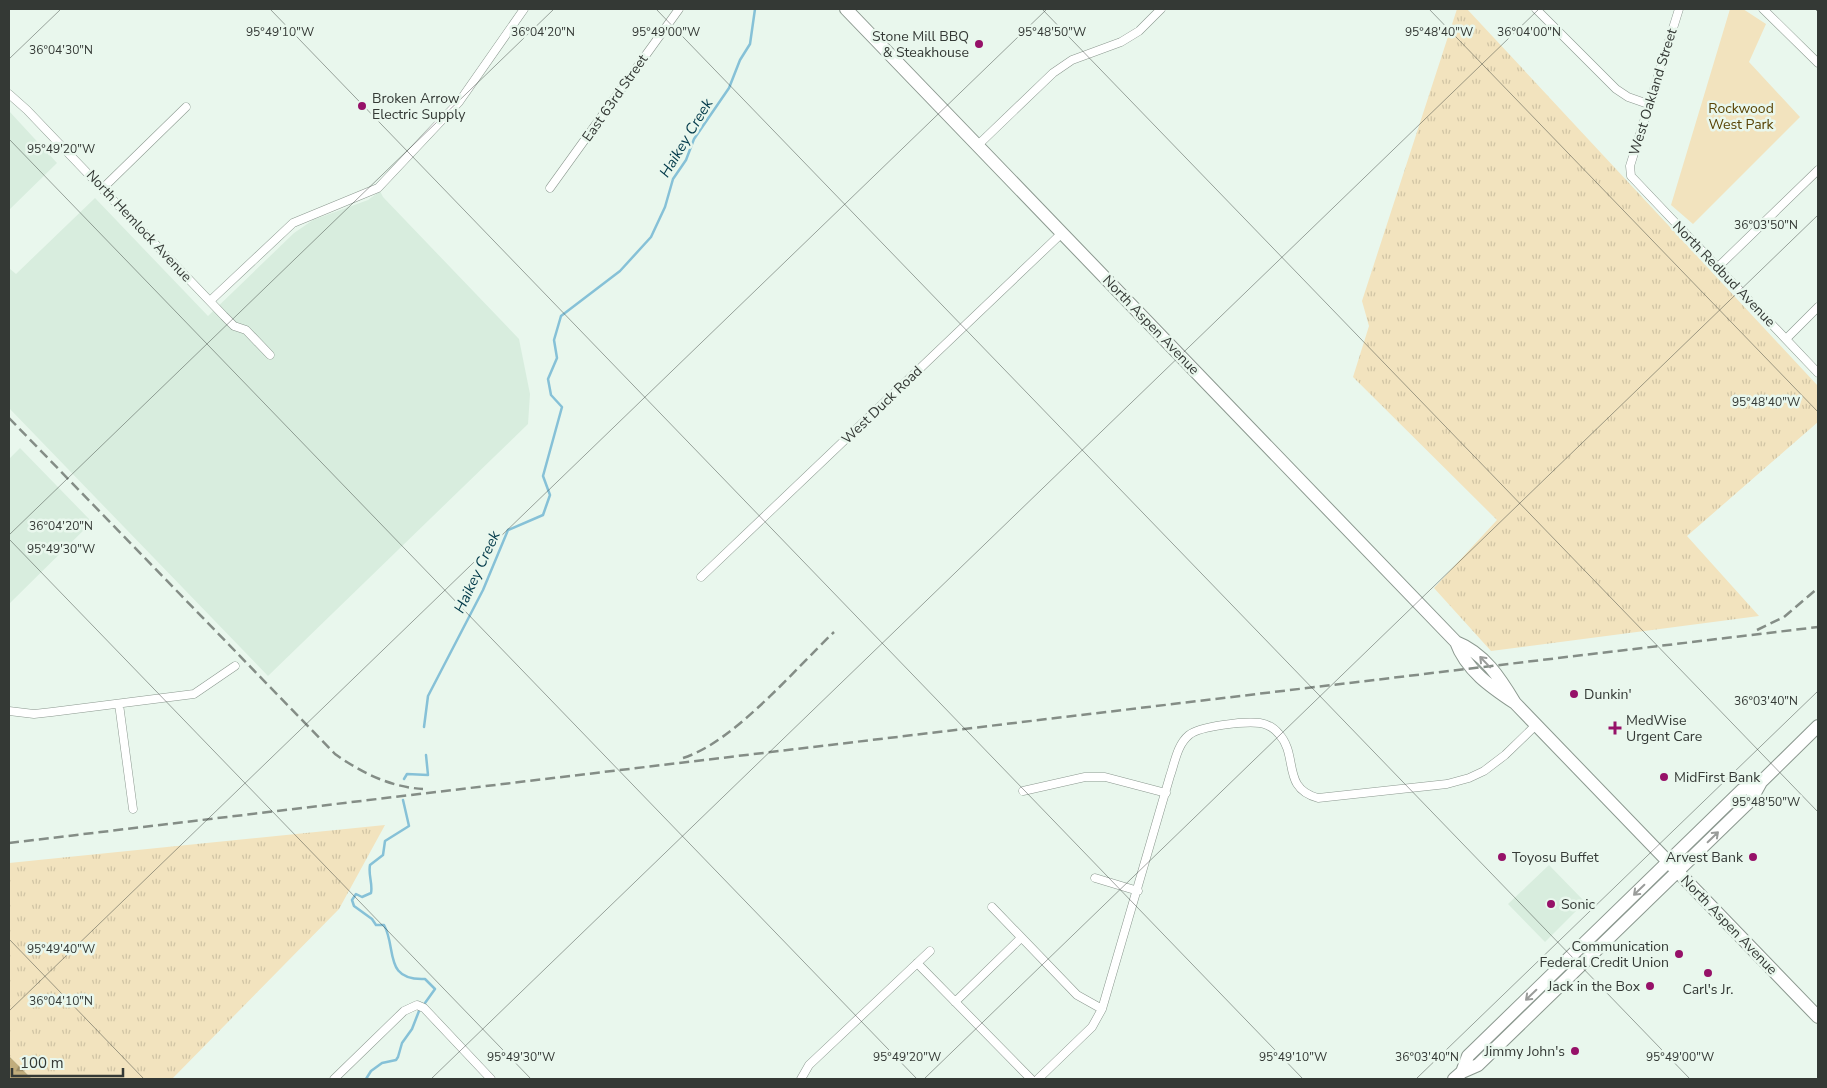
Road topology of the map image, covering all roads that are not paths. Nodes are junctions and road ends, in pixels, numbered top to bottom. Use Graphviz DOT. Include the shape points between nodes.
graph roads {
  1 [pos="524,9"];
  2 [pos="679,9"];
  3 [pos="846,9"];
  4 [pos="1160,9"];
  5 [pos="1536,9"];
  6 [pos="1679,9"];
  7 [pos="1763,9"];
  8 [pos="1818,63"];
  9 [pos="9,94"];
  10 [pos="1648,104"];
  11 [pos="186,107"];
  12 [pos="978,145"];
  13 [pos="1818,170"];
  14 [pos="1630,176"];
  15 [pos="103,188"];
  16 [pos="550,188"];
  17 [pos="1062,233"];
  18 [pos="1718,267"];
  19 [pos="210,301"];
  20 [pos="1818,307"];
  21 [pos="1786,339"];
  22 [pos="270,355"];
  23 [pos="1818,372"];
  24 [pos="701,577"];
  25 [pos="235,666"];
  26 [pos="119,704"];
  27 [pos="9,711"];
  28 [pos="1536,725"];
  29 [pos="1818,726"];
  30 [pos="1761,782"];
  31 [pos="1023,791"];
  32 [pos="1166,792"];
  33 [pos="133,809"];
  34 [pos="1669,862"];
  35 [pos="1678,871"];
  36 [pos="1095,878"];
  37 [pos="1138,891"];
  38 [pos="992,907"];
  39 [pos="1021,938"];
  40 [pos="930,951"];
  41 [pos="917,963"];
  42 [pos="1553,974"];
  43 [pos="1562,983"];
  44 [pos="956,1002"];
  45 [pos="1102,1009"];
  46 [pos="1818,1017"];
  47 [pos="1458,1076"];
  48 [pos="334,1079"];
  49 [pos="491,1079"];
  50 [pos="801,1079"];
  51 [pos="1031,1079"];
  52 [pos="1038,1079"];
  1 -- 19 [label="street" via="459,102 378,188 293,223"];
  2 -- 16 [label="street, East 63rd Street"];
  3 -- 12 [label="main road, North Aspen Avenue"];
  4 -- 12 [label="street" via="1139,31 1120,42 1072,60 1053,73"];
  5 -- 10 [label="street" via="1616,89"];
  6 -- 10 [label="street, West Oakland Street"];
  7 -- 8 [label="street"];
  9 -- 15 [label="street, North Hemlock Avenue"];
  10 -- 14 [label="street, West Oakland Street"];
  11 -- 15 [label="street"];
  12 -- 17 [label="main road, North Aspen Avenue"];
  13 -- 18 [label="street"];
  14 -- 18 [label="street, North Redbud Avenue"];
  15 -- 19 [label="street, North Hemlock Avenue"];
  17 -- 24 [label="street, West Duck Road"];
  17 -- 28 [label="main road, North Aspen Avenue" via="1456,642 1477,654"];
  18 -- 21 [label="street, North Redbud Avenue"];
  19 -- 22 [label="street, North Hemlock Avenue" via="234,326 246,330"];
  20 -- 21 [label="street"];
  21 -- 23 [label="street, North Redbud Avenue"];
  25 -- 26 [label="street" via="194,694"];
  26 -- 27 [label="street" via="43,713"];
  26 -- 33 [label="street"];
  28 -- 32 [label="street" via="1505,755 1469,778 1447,784 1318,798 1307,795 1294,782 1286,743 1270,726 1260,723 1200,728 1180,745"];
  28 -- 34 [label="main road, North Aspen Avenue"];
  29 -- 30 [label="main road"];
  30 -- 34 [label="main road" via="1742,790"];
  35 -- 30 [label="main road, one-way" via="1751,800"];
  31 -- 32 [label="street" via="1085,777 1105,776"];
  32 -- 37 [label="street"];
  34 -- 35 [label="main road, North Aspen Avenue"];
  34 -- 42 [label="main road, one-way"];
  35 -- 43 [label="main road"];
  35 -- 46 [label="main road, North Aspen Avenue"];
  36 -- 37 [label="street"];
  37 -- 45 [label="street"];
  38 -- 39 [label="street"];
  39 -- 44 [label="street"];
  39 -- 45 [label="street" via="1077,995"];
  40 -- 41 [label="street"];
  41 -- 44 [label="street"];
  41 -- 50 [label="street" via="810,1065"];
  42 -- 43 [label="main road"];
  42 -- 47 [label="main road, one-way" via="1468,1056"];
  43 -- 47 [label="main road" via="1478,1065"];
  44 -- 51 [label="street"];
  45 -- 52 [label="street" via="1092,1027"];
  48 -- 49 [label="street" via="404,1011 417,1005 424,1008"];
}
